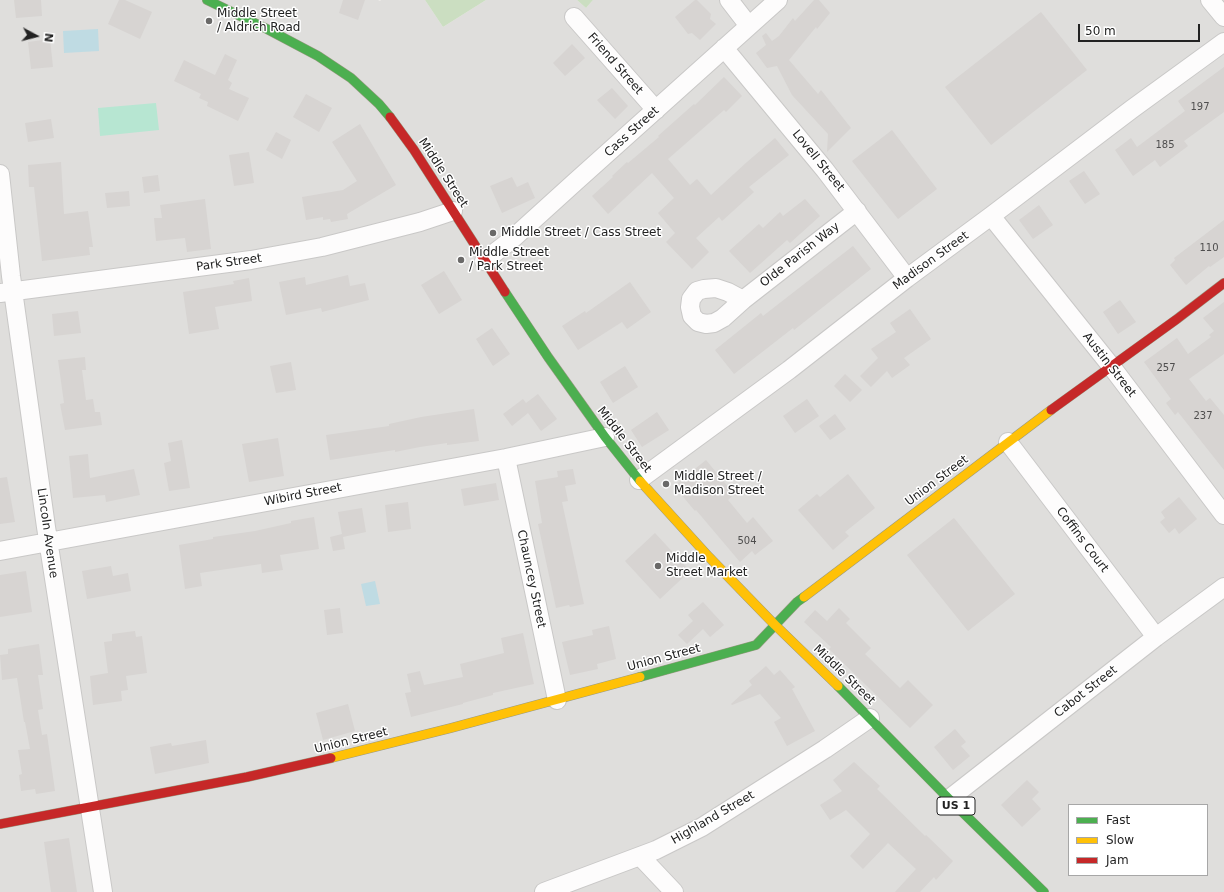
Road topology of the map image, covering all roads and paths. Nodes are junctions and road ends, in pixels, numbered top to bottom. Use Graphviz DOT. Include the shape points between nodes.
graph roads {
  1 [pos="729,0"];
  2 [pos="778,0"];
  3 [pos="1210,0"];
  4 [pos="217,2"];
  5 [pos="574,17"];
  6 [pos="1224,17"];
  7 [pos="749,26"];
  8 [pos="1224,42"];
  9 [pos="724,48"];
  10 [pos="656,110"];
  11 [pos="0,174"];
  12 [pos="453,211"];
  13 [pos="857,211"];
  14 [pos="991,216"];
  15 [pos="484,261"];
  16 [pos="907,278"];
  17 [pos="1224,283"];
  18 [pos="7,292"];
  19 [pos="743,300"];
  20 [pos="1111,366"];
  21 [pos="605,437"];
  22 [pos="1008,442"];
  23 [pos="506,458"];
  24 [pos="639,480"];
  25 [pos="1224,515"];
  26 [pos="48,543"];
  27 [pos="0,551"];
  28 [pos="1224,587"];
  29 [pos="775,625"];
  30 [pos="1156,637"];
  31 [pos="557,700"];
  32 [pos="870,718"];
  33 [pos="948,799"];
  34 [pos="90,808"];
  35 [pos="0,824"];
  36 [pos="640,856"];
  37 [pos="103,892"];
  38 [pos="544,892"];
  39 [pos="674,892"];
  40 [pos="1044,892"];
  1 -- 7 [label="street"];
  2 -- 7 [label="street, Cass Street"];
  3 -- 6 [label="street"];
  4 -- 12 [label="street, Middle Street / US 1" via="318,56 351,78 392,118"];
  5 -- 10 [label="street, Friend Street"];
  7 -- 9 [label="street, Cass Street"];
  8 -- 14 [label="street, Madison Street"];
  9 -- 10 [label="street, Cass Street"];
  9 -- 13 [label="street, Lovell Street"];
  10 -- 15 [label="street, Cass Street" via="510,241"];
  11 -- 18 [label="street, Lincoln Avenue"];
  12 -- 15 [label="street, Middle Street / US 1"];
  12 -- 18 [label="street, Park Street" via="322,247 251,260"];
  13 -- 16 [label="street, Lovell Street"];
  13 -- 19 [label="street, Olde Parish Way"];
  14 -- 16 [label="street, Madison Street"];
  14 -- 20 [label="street, Austin Street"];
  15 -- 21 [label="street, Middle Street / US 1"];
  16 -- 24 [label="street, Madison Street" via="790,370"];
  17 -- 20 [label="street, Union Street"];
  18 -- 26 [label="street, Lincoln Avenue"];
  20 -- 22 [label="street, Union Street"];
  20 -- 25 [label="street, Austin Street"];
  21 -- 23 [label="street, Wibird Street"];
  21 -- 24 [label="street, Middle Street / US 1"];
  22 -- 29 [label="street, Union Street" via="797,602"];
  22 -- 30 [label="street, Coffins Court"];
  23 -- 26 [label="street, Wibird Street"];
  23 -- 31 [label="street, Chauncey Street"];
  24 -- 29 [label="street, Middle Street / US 1"];
  26 -- 27 [label="street, Wibird Street"];
  26 -- 34 [label="street, Lincoln Avenue"];
  28 -- 30 [label="street, Cabot Street"];
  29 -- 31 [label="street, Union Street" via="756,645"];
  29 -- 32 [label="street, Middle Street / US 1"];
  30 -- 33 [label="street, Cabot Street"];
  31 -- 34 [label="street, Union Street" via="333,758"];
  32 -- 33 [label="street, Middle Street / US 1"];
  32 -- 36 [label="street, Highland Street" via="702,827"];
  33 -- 40 [label="street, Middle Street / US 1"];
  34 -- 35 [label="street, Union Street"];
  34 -- 37 [label="street, Lincoln Avenue"];
  36 -- 38 [label="street, Highland Street"];
  36 -- 39 [label="street"];
}
